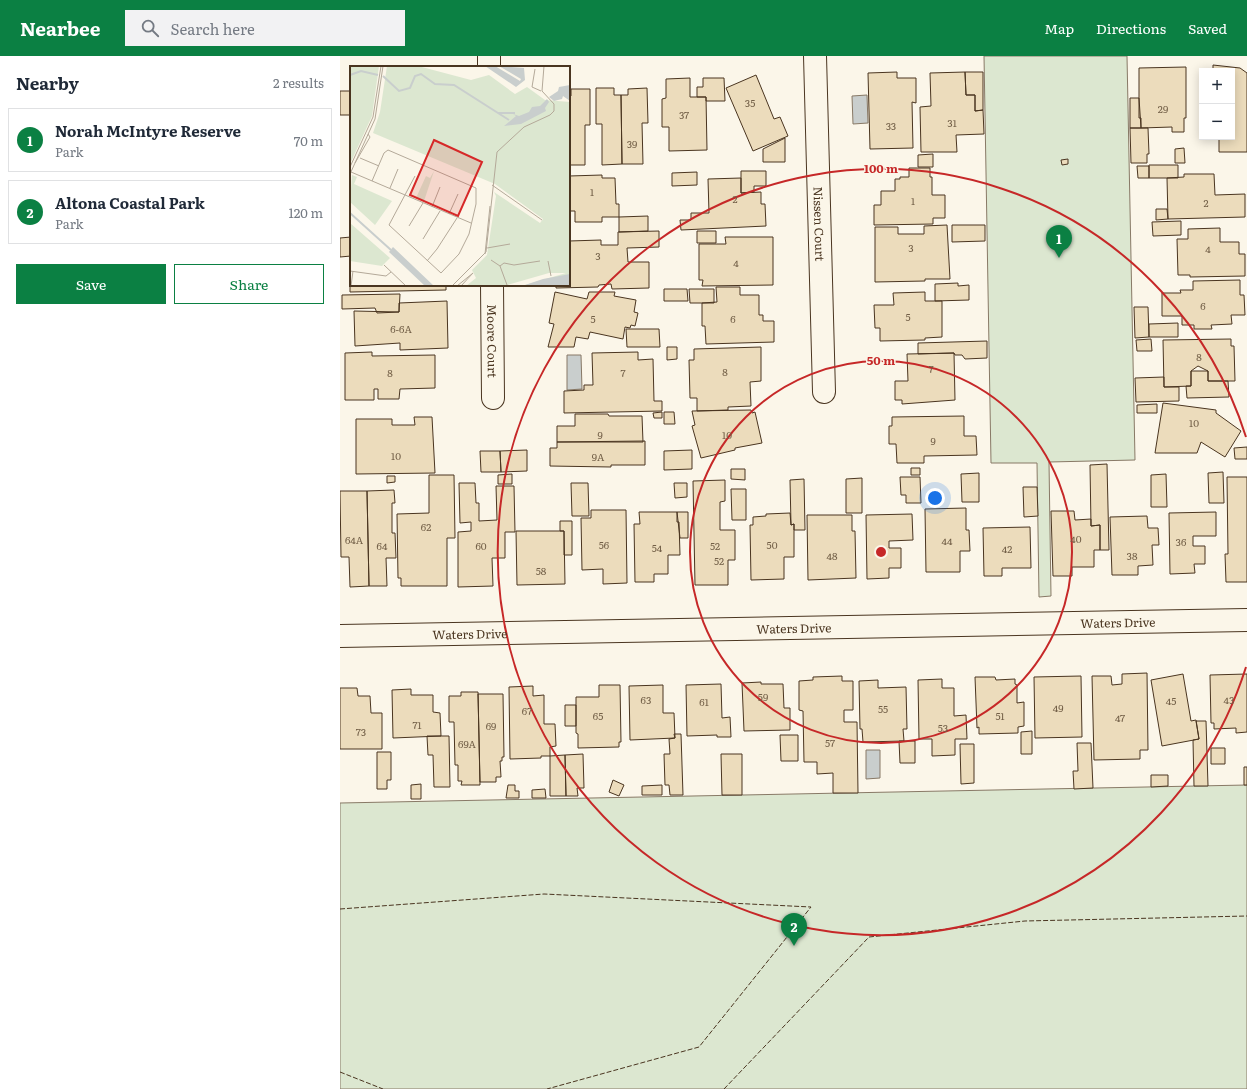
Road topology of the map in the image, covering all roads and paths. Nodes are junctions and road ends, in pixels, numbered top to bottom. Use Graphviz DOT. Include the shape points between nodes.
graph roads {
  1 [pos="815,56"];
  2 [pos="492,286"];
  3 [pos="824,392"];
  4 [pos="493,398"];
  5 [pos="1247,620"];
  6 [pos="340,636"];
  1 -- 3 [label="street, Nissen Court"];
  2 -- 4 [label="street, Moore Court"];
  5 -- 6 [label="street, Waters Drive"];
}
